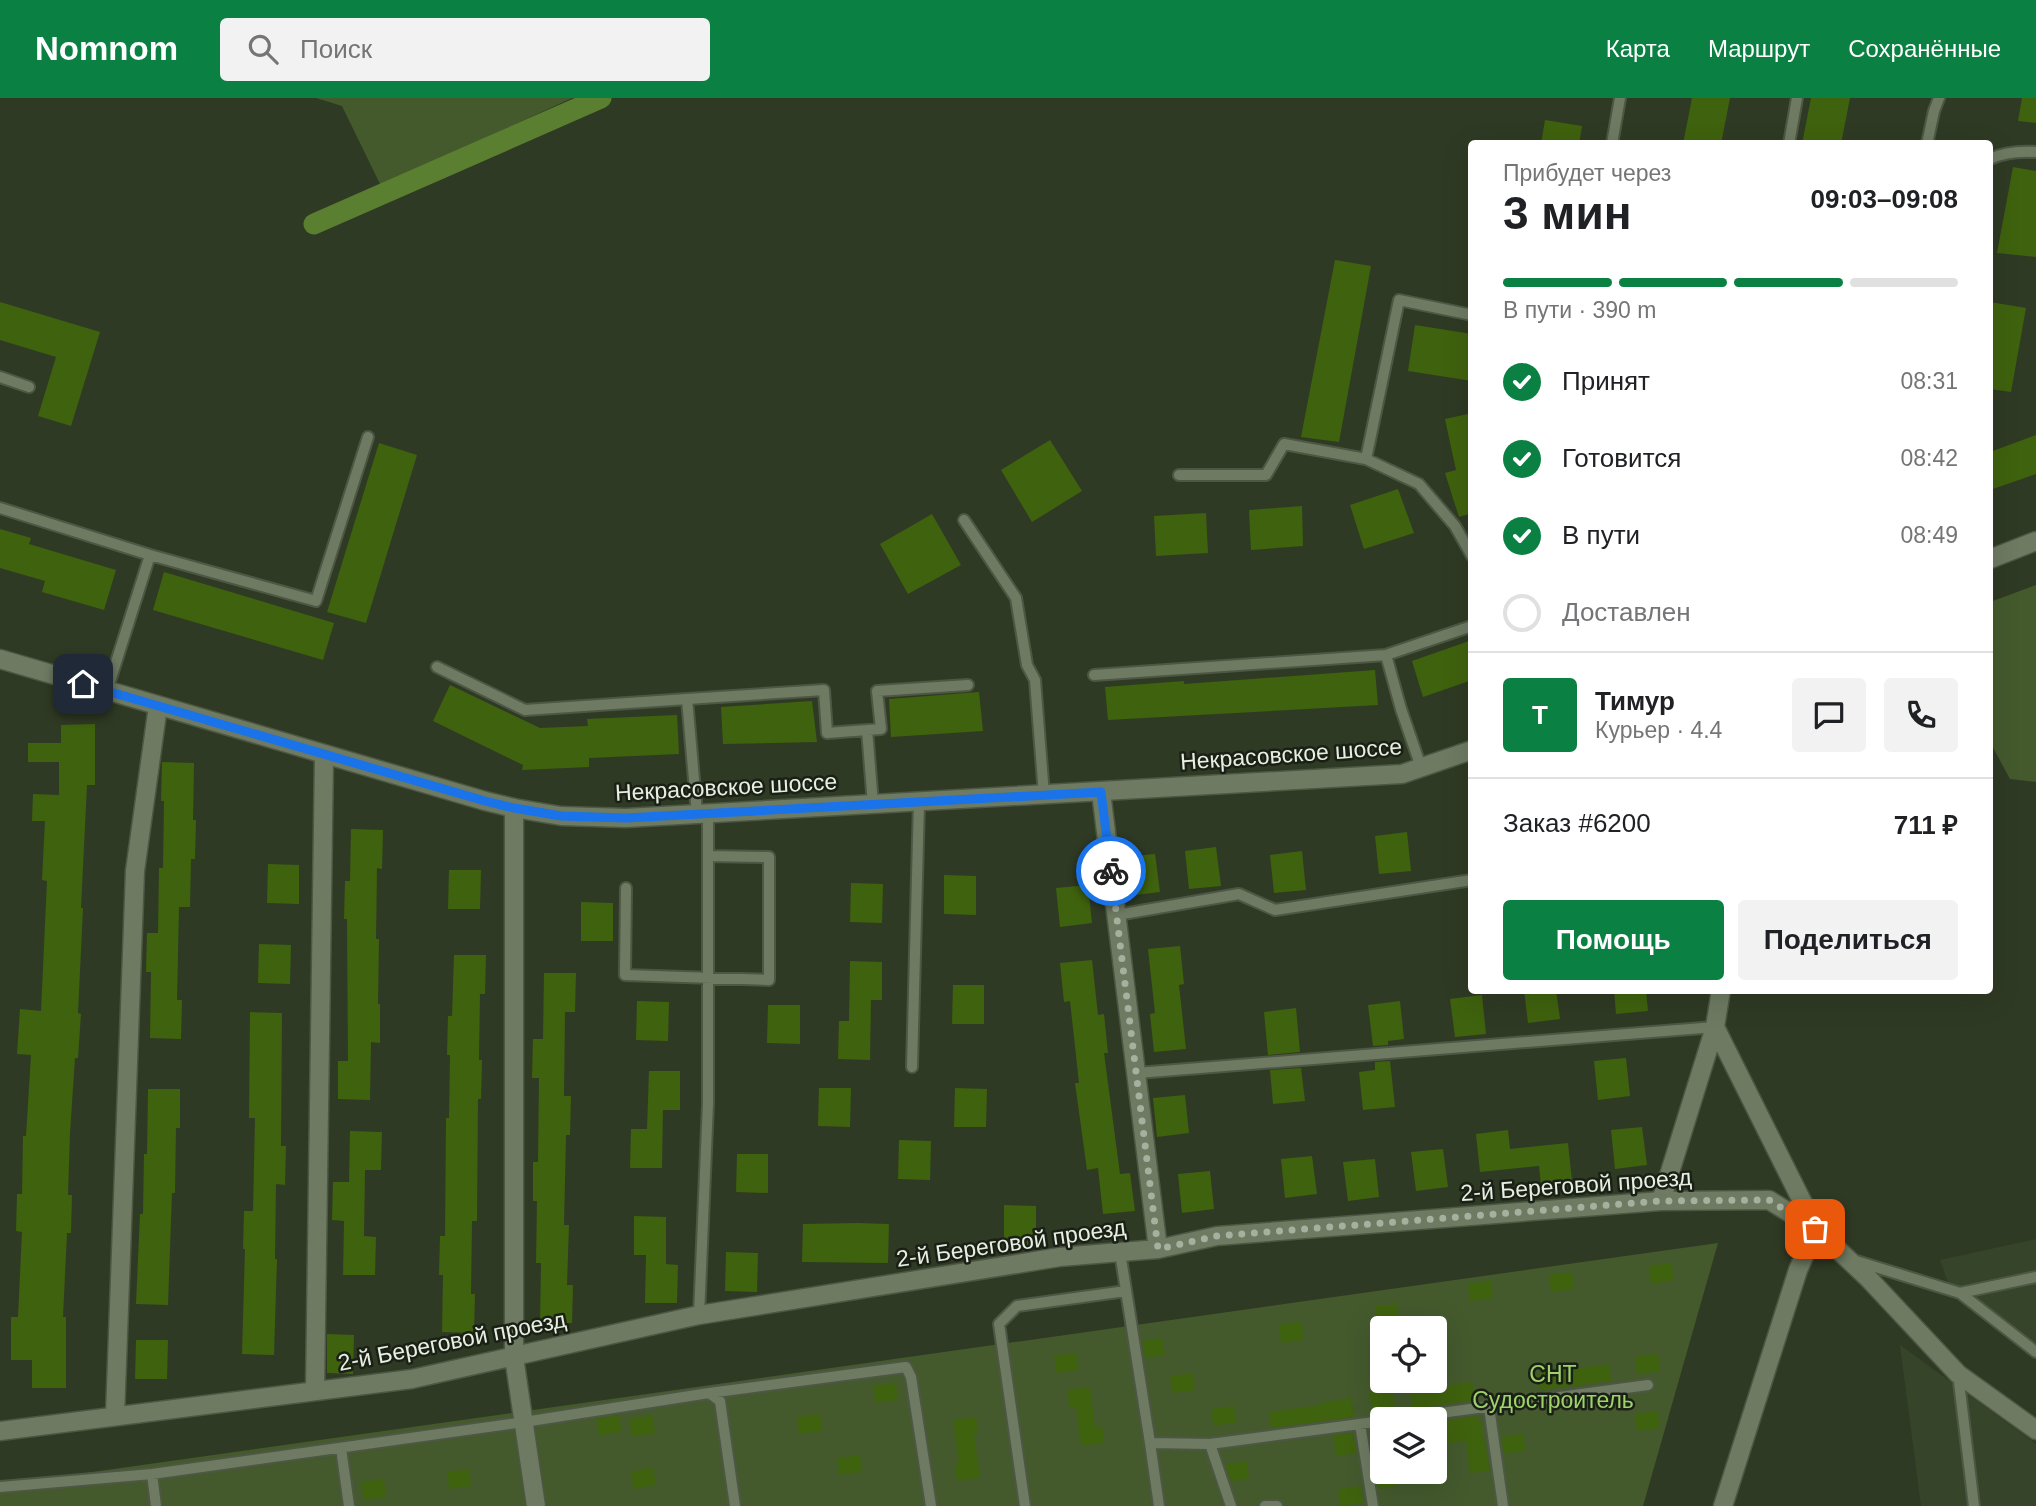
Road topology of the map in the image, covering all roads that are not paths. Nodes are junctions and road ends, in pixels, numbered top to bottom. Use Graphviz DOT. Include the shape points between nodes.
graph roads {
  1 [pos="1620,98"];
  2 [pos="1797,98"];
  3 [pos="1939,98"];
  4 [pos="1613,140"];
  5 [pos="1789,140"];
  6 [pos="1928,140"];
  7 [pos="2036,152"];
  8 [pos="1993,158"];
  9 [pos="1468,314"];
  10 [pos="0,377"];
  11 [pos="29,387"];
  12 [pos="368,437"];
  13 [pos="1366,459"];
  14 [pos="1179,475"];
  15 [pos="0,508"];
  16 [pos="964,520"];
  17 [pos="2036,541"];
  18 [pos="1468,549"];
  19 [pos="150,555"];
  20 [pos="1993,558"];
  21 [pos="1468,627"];
  22 [pos="1386,655"];
  23 [pos="0,659"];
  24 [pos="437,667"];
  25 [pos="1094,675"];
  26 [pos="968,685"];
  27 [pos="107,691"];
  28 [pos="687,699"];
  29 [pos="158,706"];
  30 [pos="867,730"];
  31 [pos="1468,751"];
  32 [pos="324,755"];
  33 [pos="1421,768"];
  34 [pos="1101,792"];
  35 [pos="1044,795"];
  36 [pos="919,802"];
  37 [pos="873,804"];
  38 [pos="514,808"];
  39 [pos="703,813"];
  40 [pos="708,856"];
  41 [pos="1468,881"];
  42 [pos="626,888"];
  43 [pos="1117,915"];
  44 [pos="708,978"];
  45 [pos="1720,994"];
  46 [pos="1714,1027"];
  47 [pos="912,1067"];
  48 [pos="1137,1073"];
  49 [pos="1661,1201"];
  50 [pos="1815,1229"];
  51 [pos="1158,1249"];
  52 [pos="1120,1252"];
  53 [pos="1847,1259"];
  54 [pos="2036,1277"];
  55 [pos="1126,1291"];
  56 [pos="1960,1293"];
  57 [pos="699,1315"];
  58 [pos="2031,1343"];
  59 [pos="2036,1352"];
  60 [pos="514,1357"];
  61 [pos="1958,1374"];
  62 [pos="1648,1385"];
  63 [pos="314,1391"];
  64 [pos="709,1393"];
  65 [pos="1489,1407"];
  66 [pos="1447,1412"];
  67 [pos="115,1416"];
  68 [pos="524,1422"];
  69 [pos="1370,1423"];
  70 [pos="1360,1424"];
  71 [pos="0,1431"];
  72 [pos="2035,1434"];
  73 [pos="1150,1443"];
  74 [pos="1210,1444"];
  75 [pos="341,1448"];
  76 [pos="152,1474"];
  77 [pos="0,1487"];
  78 [pos="156,1506"];
  79 [pos="349,1506"];
  80 [pos="536,1506"];
  81 [pos="735,1506"];
  82 [pos="931,1506"];
  83 [pos="1025,1506"];
  84 [pos="1158,1506"];
  85 [pos="1231,1506"];
  86 [pos="1265,1506"];
  87 [pos="1277,1506"];
  88 [pos="1373,1506"];
  89 [pos="1503,1506"];
  90 [pos="1723,1506"];
  91 [pos="1974,1506"];
  1 -- 4 [label="lane"];
  2 -- 5 [label="lane"];
  3 -- 6 [label="lane"];
  7 -- 8 [label="lane"];
  9 -- 13 [label="lane" via="1399,300"];
  10 -- 11 [label="lane"];
  12 -- 19 [label="lane" via="316,601"];
  13 -- 14 [label="lane" via="1284,444 1266,475"];
  13 -- 18 [label="lane" via="1419,484"];
  15 -- 19 [label="lane"];
  16 -- 35 [label="lane" via="1016,598 1027,665 1035,680"];
  17 -- 20 [label="street"];
  19 -- 27 [label="lane"];
  21 -- 22 [label="lane"];
  22 -- 25 [label="lane"];
  22 -- 33 [label="lane"];
  23 -- 27 [label="street, Некрасовское шоссе"];
  24 -- 28 [label="lane" via="525,710"];
  26 -- 30 [label="lane" via="877,691 881,729"];
  27 -- 29 [label="street, Некрасовское шоссе"];
  28 -- 30 [label="lane" via="824,690 827,733"];
  28 -- 39 [label="lane"];
  29 -- 32 [label="street, Некрасовское шоссе"];
  29 -- 67 [label="street" via="135,871"];
  30 -- 37 [label="lane"];
  31 -- 33 [label="street, Некрасовское шоссе"];
  32 -- 38 [label="street, Некрасовское шоссе"];
  32 -- 63 [label="street"];
  33 -- 34 [label="street, Некрасовское шоссе" via="1402,774"];
  34 -- 35 [label="street, Некрасовское шоссе"];
  34 -- 43 [label="street"];
  35 -- 36 [label="street, Некрасовское шоссе"];
  36 -- 37 [label="street, Некрасовское шоссе"];
  36 -- 47 [label="lane"];
  37 -- 39 [label="street, Некрасовское шоссе"];
  38 -- 39 [label="street, Некрасовское шоссе" via="561,816 626,818"];
  38 -- 60 [label="street"];
  39 -- 40 [label="lane"];
  40 -- 44 [label="lane"];
  40 -- 44 [label="lane" via="769,857 769,980"];
  41 -- 43 [label="lane" via="1275,910 1239,894"];
  42 -- 44 [label="lane" via="625,975"];
  43 -- 48 [label="street"];
  44 -- 57 [label="lane"];
  45 -- 46 [label="street"];
  46 -- 48 [label="lane"];
  46 -- 49 [label="street"];
  46 -- 50 [label="street"];
  48 -- 51 [label="street"];
  49 -- 50 [label="street, 2-й Береговой проезд" via="1769,1200"];
  49 -- 51 [label="street, 2-й Береговой проезд" via="1217,1236"];
  50 -- 53 [label="street, 2-й Береговой проезд"];
  50 -- 90 [label="street"];
  51 -- 52 [label="street, 2-й Береговой проезд"];
  52 -- 55 [label="lane"];
  52 -- 57 [label="street, 2-й Береговой проезд" via="1060,1257"];
  53 -- 56 [label="lane"];
  53 -- 61 [label="street, 2-й Береговой проезд"];
  54 -- 56 [label="lane"];
  55 -- 73 [label="lane"];
  55 -- 83 [label="lane" via="1017,1306 999,1324"];
  56 -- 58 [label="lane"];
  57 -- 60 [label="street, 2-й Береговой проезд"];
  58 -- 59 [label="lane"];
  60 -- 63 [label="street, 2-й Береговой проезд" via="412,1379"];
  60 -- 68 [label="street"];
  61 -- 72 [label="street, 2-й Береговой проезд"];
  61 -- 91 [label="lane"];
  62 -- 65 [label="lane"];
  63 -- 67 [label="street, 2-й Береговой проезд"];
  64 -- 68 [label="lane"];
  64 -- 81 [label="lane" via="720,1401"];
  64 -- 82 [label="lane" via="906,1367"];
  65 -- 66 [label="lane"];
  65 -- 89 [label="lane"];
  67 -- 71 [label="street, 2-й Береговой проезд"];
  68 -- 75 [label="lane"];
  68 -- 80 [label="street"];
  69 -- 70 [label="lane"];
  70 -- 74 [label="lane"];
  70 -- 88 [label="lane"];
  73 -- 74 [label="lane"];
  73 -- 84 [label="lane"];
  74 -- 85 [label="lane"];
  75 -- 76 [label="lane"];
  75 -- 79 [label="lane"];
  76 -- 77 [label="lane"];
  76 -- 78 [label="lane"];
  86 -- 87 [label="lane"];
}
